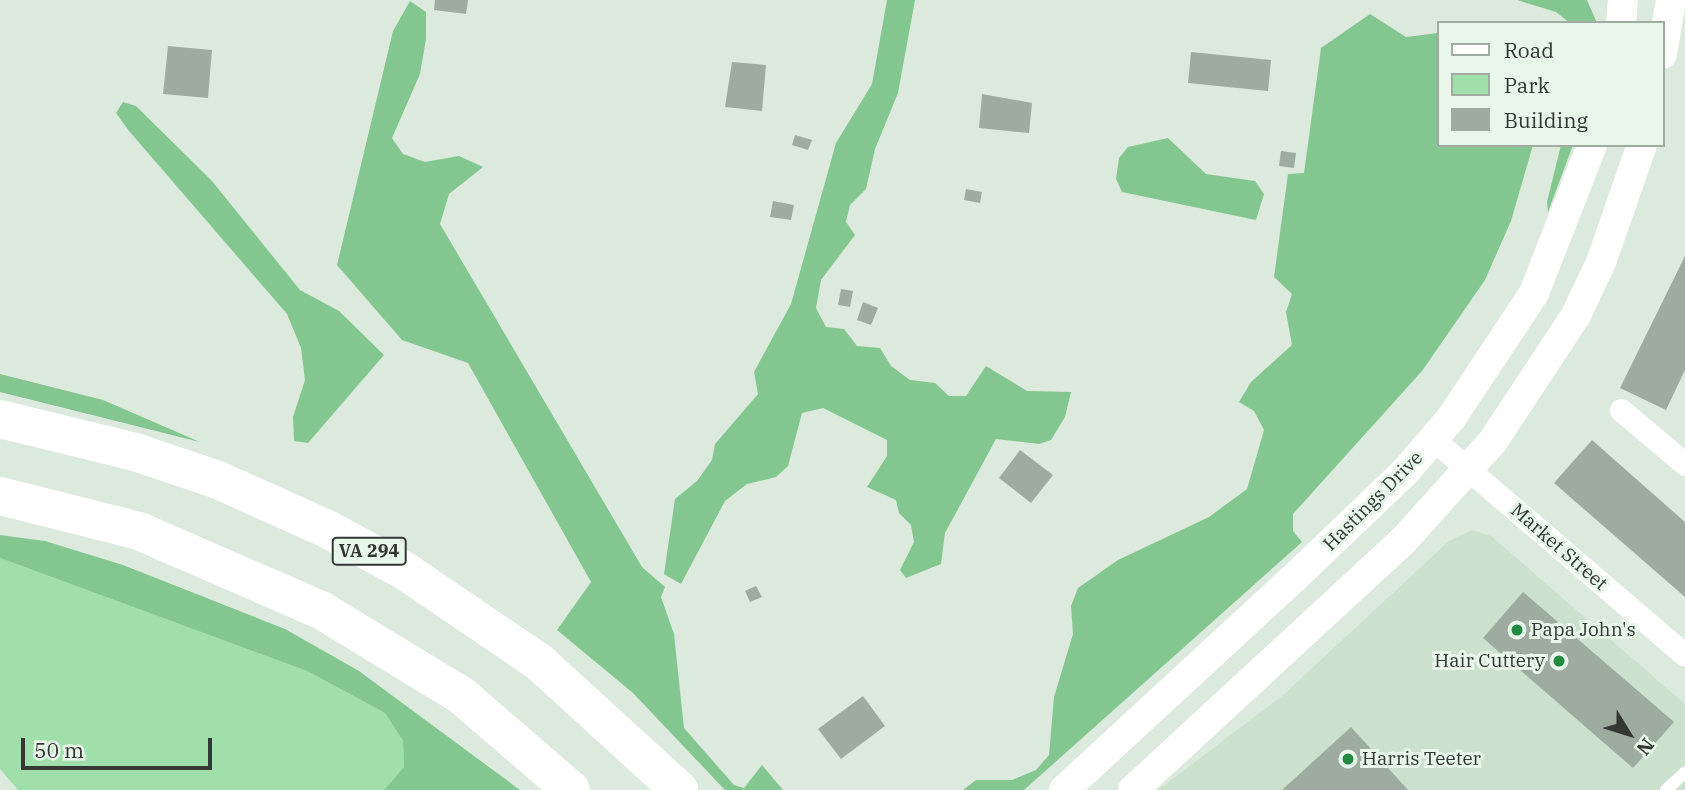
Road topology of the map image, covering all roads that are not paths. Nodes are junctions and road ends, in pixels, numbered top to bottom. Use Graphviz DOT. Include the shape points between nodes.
graph roads {
  1 [pos="1623,0"];
  2 [pos="1671,0"];
  3 [pos="1620,21"];
  4 [pos="1664,42"];
  5 [pos="1591,147"];
  6 [pos="1641,147"];
  7 [pos="1621,410"];
  8 [pos="0,419"];
  9 [pos="1434,440"];
  10 [pos="1683,456"];
  11 [pos="1469,470"];
  12 [pos="0,496"];
  13 [pos="1685,655"];
  14 [pos="1685,772"];
  15 [pos="571,790"];
  16 [pos="679,790"];
  17 [pos="1064,790"];
  18 [pos="1133,790"];
  19 [pos="1666,790"];
  1 -- 3 [label="street"];
  2 -- 4 [label="street"];
  5 -- 9 [label="street, Hastings Drive" via="1534,293 1494,360"];
  6 -- 11 [label="street" via="1610,239 1576,315 1537,380"];
  7 -- 10 [label="street"];
  8 -- 16 [label="highway, VA 294" via="135,452 218,480 329,530 405,571 519,648 608,721"];
  9 -- 11 [label="street, Market Street"];
  9 -- 17 [label="street, Hastings Drive" via="1296,576"];
  11 -- 13 [label="street, Market Street"];
  11 -- 18 [label="street" via="1403,541"];
  12 -- 15 [label="highway" via="139,531 321,610 461,695"];
  14 -- 19 [label="lane"];
}
